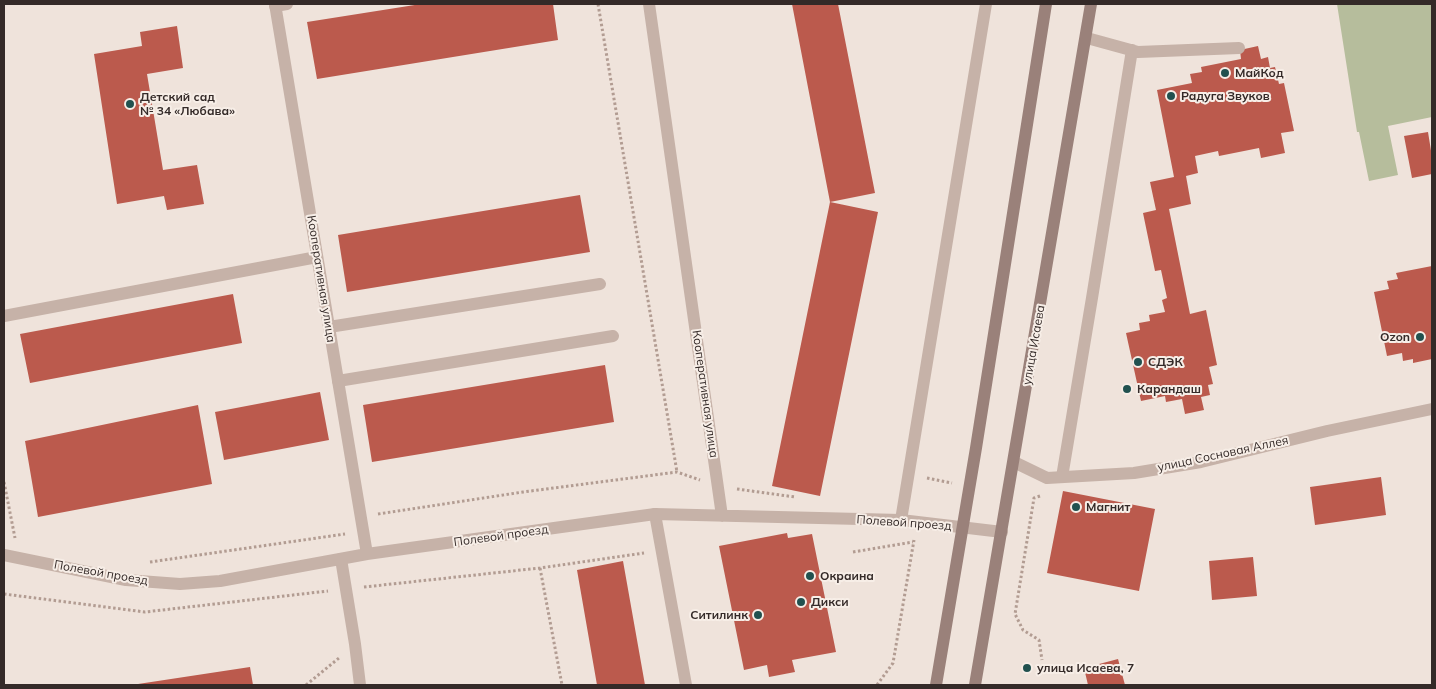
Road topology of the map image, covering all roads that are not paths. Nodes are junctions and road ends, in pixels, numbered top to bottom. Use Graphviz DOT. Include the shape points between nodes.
graph roads {
  1 [pos="279,4"];
  2 [pos="649,4"];
  3 [pos="986,4"];
  4 [pos="1046,4"];
  5 [pos="1091,4"];
  6 [pos="1086,38"];
  7 [pos="1240,48"];
  8 [pos="1132,50"];
  9 [pos="317,257"];
  10 [pos="600,284"];
  11 [pos="4,316"];
  12 [pos="329,327"];
  13 [pos="613,336"];
  14 [pos="338,381"];
  15 [pos="1432,409"];
  16 [pos="1014,462"];
  17 [pos="1062,477"];
  18 [pos="655,514"];
  19 [pos="722,516"];
  20 [pos="901,520"];
  21 [pos="963,527"];
  22 [pos="1002,532"];
  23 [pos="367,554"];
  24 [pos="4,555"];
  25 [pos="341,559"];
  26 [pos="360,685"];
  27 [pos="686,685"];
  28 [pos="936,685"];
  29 [pos="975,685"];
  1 -- 9 [label="street, Кооперативная улица"];
  2 -- 19 [label="street, Кооперативная улица"];
  3 -- 20 [label="street"];
  4 -- 21 [label="main road"];
  5 -- 6 [label="main road, улица Исаева"];
  6 -- 8 [label="street"];
  6 -- 16 [label="main road, улица Исаева"];
  7 -- 8 [label="street"];
  8 -- 17 [label="street"];
  9 -- 11 [label="street"];
  9 -- 12 [label="street, Кооперативная улица"];
  10 -- 12 [label="street"];
  12 -- 14 [label="street, Кооперативная улица"];
  13 -- 14 [label="street"];
  14 -- 23 [label="street, Кооперативная улица"];
  15 -- 17 [label="street, улица Сосновая Аллея" via="1201,462 1134,473"];
  16 -- 17 [label="street, улица Сосновая Аллея" via="1047,478"];
  16 -- 22 [label="main road, улица Исаева"];
  18 -- 19 [label="street, Полевой проезд"];
  18 -- 23 [label="street, Полевой проезд"];
  18 -- 27 [label="street"];
  19 -- 20 [label="street, Полевой проезд"];
  20 -- 21 [label="street, Полевой проезд"];
  21 -- 22 [label="street, Полевой проезд"];
  21 -- 28 [label="main road"];
  22 -- 29 [label="main road, улица Исаева"];
  23 -- 25 [label="street, Полевой проезд"];
  24 -- 25 [label="street, Полевой проезд" via="126,580 180,584 220,581"];
  25 -- 26 [label="street"];
}
